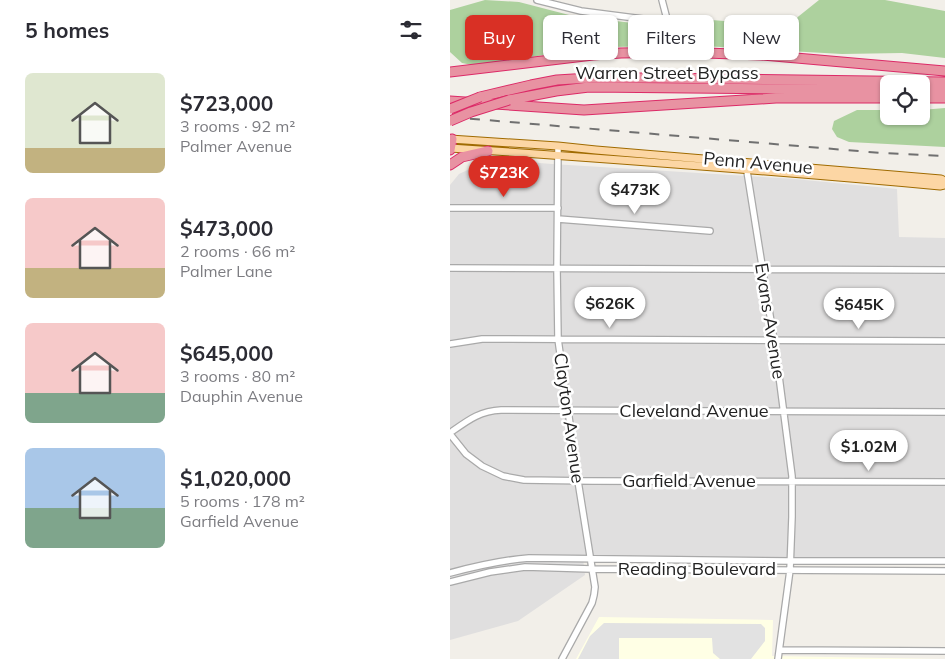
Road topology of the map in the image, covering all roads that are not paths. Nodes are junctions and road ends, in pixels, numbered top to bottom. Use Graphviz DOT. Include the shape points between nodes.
graph roads {
  1 [pos="537,0"];
  2 [pos="662,0"];
  3 [pos="666,15"];
  4 [pos="628,17"];
  5 [pos="945,71"];
  6 [pos="450,72"];
  7 [pos="945,82"];
  8 [pos="880,90"];
  9 [pos="930,90"];
  10 [pos="945,90"];
  11 [pos="880,98"];
  12 [pos="930,98"];
  13 [pos="945,98"];
  14 [pos="450,102"];
  15 [pos="450,109"];
  16 [pos="450,121"];
  17 [pos="450,144"];
  18 [pos="558,146"];
  19 [pos="488,151"];
  20 [pos="558,155"];
  21 [pos="450,165"];
  22 [pos="746,166"];
  23 [pos="945,181"];
  24 [pos="945,185"];
  25 [pos="450,208"];
  26 [pos="558,208"];
  27 [pos="558,219"];
  28 [pos="710,231"];
  29 [pos="450,268"];
  30 [pos="557,269"];
  31 [pos="762,270"];
  32 [pos="945,270"];
  33 [pos="558,339"];
  34 [pos="773,340"];
  35 [pos="945,341"];
  36 [pos="450,344"];
  37 [pos="568,410"];
  38 [pos="783,411"];
  39 [pos="945,412"];
  40 [pos="450,433"];
  41 [pos="578,481"];
  42 [pos="792,482"];
  43 [pos="945,482"];
  44 [pos="590,558"];
  45 [pos="790,561"];
  46 [pos="945,561"];
  47 [pos="592,569"];
  48 [pos="790,570"];
  49 [pos="945,571"];
  50 [pos="450,573"];
  51 [pos="450,582"];
  52 [pos="780,650"];
  53 [pos="945,651"];
  54 [pos="562,659"];
  55 [pos="778,659"];
  1 -- 4 [label="street"];
  2 -- 3 [label="street"];
  5 -- 6 [label="highway" via="761,55 678,52 593,55"];
  7 -- 15 [label="highway, Warren Street Bypass, bridge" via="589,78 531,85 480,97"];
  8 -- 16 [label="highway, Warren Street Bypass, bridge" via="589,87 509,100"];
  9 -- 10 [label="highway"];
  11 -- 14 [label="highway" via="776,98 584,110"];
  12 -- 13 [label="highway"];
  17 -- 18 [label="main road, Penn Avenue"];
  17 -- 19 [label="main road, Penn Avenue"];
  18 -- 20 [label="street, Clayton Avenue"];
  18 -- 22 [label="main road, Penn Avenue"];
  19 -- 20 [label="main road, Penn Avenue"];
  19 -- 21 [label="highway" via="462,157"];
  20 -- 22 [label="main road, Penn Avenue"];
  20 -- 26 [label="street, Clayton Avenue"];
  22 -- 23 [label="main road, Penn Avenue" via="887,174"];
  22 -- 24 [label="main road, Penn Avenue"];
  22 -- 31 [label="street, Evans Avenue"];
  25 -- 26 [label="street"];
  26 -- 27 [label="street, Clayton Avenue"];
  27 -- 28 [label="street"];
  27 -- 30 [label="street, Clayton Avenue"];
  29 -- 30 [label="street"];
  30 -- 31 [label="street"];
  30 -- 33 [label="street, Clayton Avenue"];
  31 -- 32 [label="street"];
  31 -- 34 [label="street, Evans Avenue"];
  33 -- 34 [label="street"];
  33 -- 36 [label="street" via="482,339"];
  33 -- 37 [label="street, Clayton Avenue"];
  34 -- 35 [label="street"];
  34 -- 38 [label="street, Evans Avenue"];
  37 -- 38 [label="street, Cleveland Avenue"];
  37 -- 40 [label="street, Cleveland Avenue" via="485,411"];
  37 -- 41 [label="street, Clayton Avenue"];
  38 -- 39 [label="street, Cleveland Avenue"];
  38 -- 42 [label="street, Evans Avenue"];
  40 -- 41 [label="street, Garfield Avenue" via="472,459 503,476 524,480"];
  41 -- 42 [label="street, Garfield Avenue"];
  41 -- 44 [label="street, Clayton Avenue"];
  42 -- 43 [label="street, Garfield Avenue"];
  42 -- 45 [label="street, Evans Avenue"];
  44 -- 45 [label="street, Reading Boulevard"];
  44 -- 47 [label="street, Clayton Avenue"];
  44 -- 50 [label="street, Reading Boulevard" via="510,560"];
  45 -- 46 [label="street, Reading Boulevard"];
  45 -- 48 [label="street, Evans Avenue"];
  47 -- 48 [label="street, Reading Boulevard"];
  47 -- 51 [label="street, Reading Boulevard" via="525,567"];
  47 -- 54 [label="street, Clayton Avenue" via="595,587 592,604"];
  48 -- 49 [label="street, Reading Boulevard"];
  48 -- 52 [label="street, Evans Avenue"];
  52 -- 53 [label="street"];
  52 -- 55 [label="street, Evans Avenue"];
}
